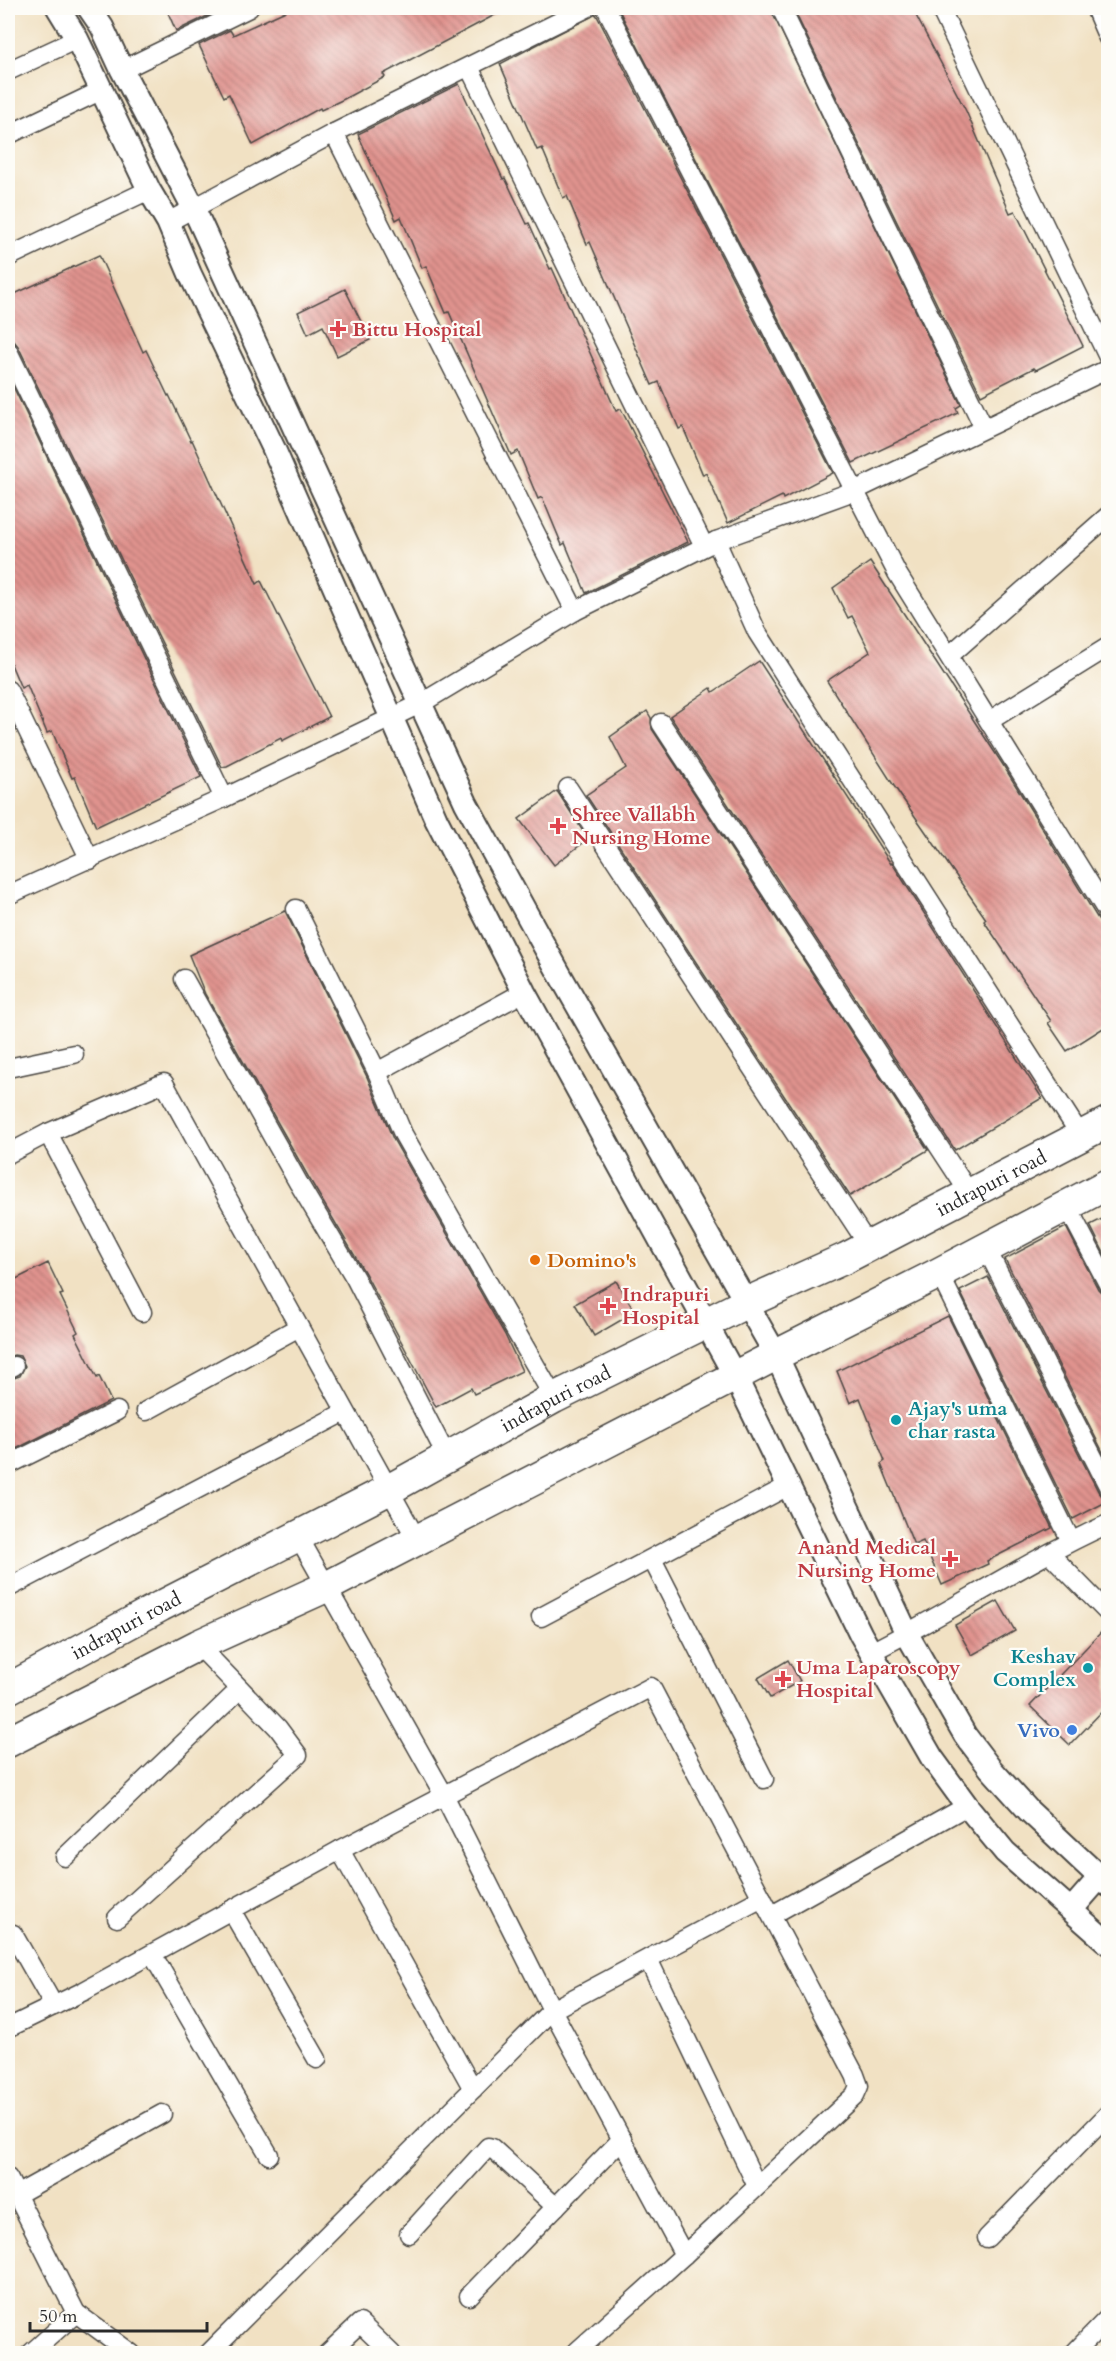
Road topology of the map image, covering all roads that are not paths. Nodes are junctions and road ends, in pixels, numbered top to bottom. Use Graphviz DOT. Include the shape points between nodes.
graph roads {
  1 [pos="58,8"];
  2 [pos="89,8"];
  3 [pos="249,8"];
  4 [pos="587,8"];
  5 [pos="606,8"];
  6 [pos="781,8"];
  7 [pos="940,8"];
  8 [pos="1095,8"];
  9 [pos="1108,38"];
  10 [pos="77,39"];
  11 [pos="469,67"];
  12 [pos="122,70"];
  13 [pos="8,71"];
  14 [pos="102,90"];
  15 [pos="334,133"];
  16 [pos="8,135"];
  17 [pos="149,190"];
  18 [pos="193,207"];
  19 [pos="168,222"];
  20 [pos="8,257"];
  21 [pos="8,351"];
  22 [pos="1108,357"];
  23 [pos="1108,369"];
  24 [pos="984,428"];
  25 [pos="854,491"];
  26 [pos="1108,516"];
  27 [pos="710,544"];
  28 [pos="575,611"];
  29 [pos="1108,647"];
  30 [pos="949,656"];
  31 [pos="8,690"];
  32 [pos="420,704"];
  33 [pos="393,717"];
  34 [pos="989,721"];
  35 [pos="661,723"];
  36 [pos="568,788"];
  37 [pos="224,798"];
  38 [pos="90,860"];
  39 [pos="8,896"];
  40 [pos="296,909"];
  41 [pos="1108,913"];
  42 [pos="184,980"];
  43 [pos="524,992"];
  44 [pos="74,1054"];
  45 [pos="8,1068"];
  46 [pos="378,1072"];
  47 [pos="1108,1122"];
  48 [pos="48,1134"];
  49 [pos="1081,1136"];
  50 [pos="8,1154"];
  51 [pos="1108,1184"];
  52 [pos="970,1194"];
  53 [pos="1067,1206"];
  54 [pos="869,1246"];
  55 [pos="986,1248"];
  56 [pos="939,1274"];
  57 [pos="1108,1284"];
  58 [pos="748,1302"];
  59 [pos="142,1312"];
  60 [pos="707,1323"];
  61 [pos="299,1328"];
  62 [pos="776,1355"];
  63 [pos="735,1376"];
  64 [pos="554,1398"];
  65 [pos="117,1411"];
  66 [pos="146,1411"];
  67 [pos="345,1412"];
  68 [pos="447,1457"];
  69 [pos="8,1465"];
  70 [pos="1108,1485"];
  71 [pos="788,1486"];
  72 [pos="388,1490"];
  73 [pos="1108,1524"];
  74 [pos="298,1536"];
  75 [pos="417,1540"];
  76 [pos="1071,1541"];
  77 [pos="1050,1554"];
  78 [pos="652,1559"];
  79 [pos="327,1587"];
  80 [pos="8,1588"];
  81 [pos="1108,1613"];
  82 [pos="541,1617"];
  83 [pos="907,1634"];
  84 [pos="198,1645"];
  85 [pos="871,1652"];
  86 [pos="8,1689"];
  87 [pos="240,1689"];
  88 [pos="8,1742"];
  89 [pos="764,1779"];
  90 [pos="444,1795"];
  91 [pos="967,1806"];
  92 [pos="340,1850"];
  93 [pos="65,1857"];
  94 [pos="1104,1881"];
  95 [pos="762,1898"];
  96 [pos="231,1910"];
  97 [pos="1072,1910"];
  98 [pos="772,1915"];
  99 [pos="117,1918"];
  100 [pos="13,1934"];
  101 [pos="1108,1943"];
  102 [pos="152,1954"];
  103 [pos="648,1959"];
  104 [pos="54,2006"];
  105 [pos="552,2010"];
  106 [pos="8,2028"];
  107 [pos="317,2059"];
  108 [pos="473,2089"];
  109 [pos="162,2114"];
  110 [pos="1108,2114"];
  111 [pos="621,2139"];
  112 [pos="269,2155"];
  113 [pos="8,2178"];
  114 [pos="757,2186"];
  115 [pos="16,2195"];
  116 [pos="556,2207"];
  117 [pos="409,2234"];
  118 [pos="987,2238"];
  119 [pos="684,2255"];
  120 [pos="469,2296"];
  121 [pos="76,2313"];
  122 [pos="1108,2318"];
  123 [pos="30,2354"];
  124 [pos="132,2354"];
  125 [pos="208,2354"];
  126 [pos="327,2354"];
  127 [pos="392,2354"];
  128 [pos="574,2354"];
  129 [pos="1073,2354"];
  1 -- 10 [label="street"];
  2 -- 12 [label="street"];
  3 -- 12 [label="street"];
  4 -- 11 [label="street"];
  5 -- 25 [label="street"];
  6 -- 24 [label="street"];
  7 -- 22 [label="street"];
  8 -- 9 [label="street"];
  10 -- 13 [label="street"];
  10 -- 14 [label="street"];
  11 -- 15 [label="street"];
  11 -- 27 [label="street"];
  12 -- 18 [label="street"];
  14 -- 16 [label="street"];
  14 -- 17 [label="street"];
  15 -- 18 [label="street"];
  15 -- 28 [label="street"];
  17 -- 19 [label="street"];
  17 -- 20 [label="street"];
  18 -- 19 [label="street"];
  18 -- 32 [label="street"];
  19 -- 33 [label="street"];
  21 -- 37 [label="street"];
  23 -- 24 [label="street"];
  24 -- 25 [label="street"];
  25 -- 27 [label="street"];
  25 -- 30 [label="street" via="897,573"];
  26 -- 30 [label="street"];
  27 -- 28 [label="street"];
  27 -- 49 [label="street" via="757,632"];
  28 -- 32 [label="street"];
  29 -- 34 [label="street"];
  30 -- 34 [label="street"];
  31 -- 38 [label="street"];
  32 -- 33 [label="street"];
  32 -- 58 [label="street" via="477,823 559,973"];
  33 -- 37 [label="street"];
  33 -- 43 [label="street" via="436,819"];
  34 -- 41 [label="street"];
  35 -- 52 [label="street"];
  36 -- 54 [label="street"];
  37 -- 38 [label="street"];
  38 -- 39 [label="street"];
  40 -- 46 [label="street"];
  42 -- 68 [label="street" via="355,1278"];
  43 -- 46 [label="street"];
  43 -- 60 [label="street"];
  44 -- 45 [label="street"];
  46 -- 64 [label="street" via="403,1134"];
  47 -- 49 [label="main road, indrapuri road"];
  48 -- 50 [label="street"];
  48 -- 59 [label="street"];
  48 -- 61 [label="street" via="164,1083"];
  49 -- 52 [label="main road, indrapuri road"];
  51 -- 53 [label="main road"];
  52 -- 54 [label="main road, indrapuri road"];
  53 -- 55 [label="main road"];
  53 -- 57 [label="street"];
  54 -- 58 [label="main road, indrapuri road"];
  55 -- 56 [label="main road"];
  55 -- 70 [label="street"];
  56 -- 62 [label="main road"];
  56 -- 76 [label="street"];
  58 -- 60 [label="main road, indrapuri road"];
  58 -- 62 [label="street"];
  60 -- 63 [label="street"];
  60 -- 64 [label="main road, indrapuri road"];
  61 -- 66 [label="street"];
  61 -- 67 [label="street"];
  62 -- 63 [label="main road"];
  62 -- 83 [label="street"];
  63 -- 71 [label="street"];
  63 -- 75 [label="main road"];
  64 -- 68 [label="main road, indrapuri road"];
  65 -- 69 [label="street"];
  67 -- 72 [label="street"];
  67 -- 80 [label="street"];
  68 -- 72 [label="main road, indrapuri road"];
  71 -- 78 [label="street"];
  71 -- 85 [label="street"];
  72 -- 74 [label="main road, indrapuri road"];
  72 -- 75 [label="street"];
  73 -- 76 [label="street"];
  74 -- 79 [label="street"];
  74 -- 86 [label="main road, indrapuri road"];
  75 -- 79 [label="main road"];
  76 -- 77 [label="street"];
  77 -- 81 [label="street"];
  77 -- 83 [label="street"];
  78 -- 82 [label="street"];
  78 -- 89 [label="street"];
  79 -- 84 [label="main road"];
  79 -- 90 [label="street"];
  83 -- 85 [label="street"];
  83 -- 94 [label="street" via="965,1735 990,1768 1029,1811"];
  84 -- 87 [label="street"];
  84 -- 88 [label="main road"];
  85 -- 91 [label="street" via="932,1758"];
  87 -- 93 [label="street"];
  87 -- 99 [label="street" via="298,1755"];
  90 -- 92 [label="street"];
  90 -- 95 [label="street" via="651,1687"];
  90 -- 105 [label="street"];
  91 -- 97 [label="street" via="1005,1852"];
  91 -- 98 [label="street"];
  92 -- 96 [label="street"];
  92 -- 108 [label="street"];
  94 -- 97 [label="street"];
  95 -- 98 [label="street"];
  95 -- 103 [label="street"];
  96 -- 102 [label="street"];
  96 -- 107 [label="street"];
  97 -- 101 [label="street"];
  98 -- 114 [label="street" via="859,2086 855,2095"];
  100 -- 104 [label="street"];
  102 -- 104 [label="street"];
  102 -- 112 [label="street"];
  103 -- 105 [label="street"];
  103 -- 114 [label="street"];
  104 -- 106 [label="street"];
  105 -- 108 [label="street"];
  105 -- 111 [label="street"];
  108 -- 125 [label="street"];
  109 -- 115 [label="street"];
  110 -- 118 [label="street"];
  111 -- 116 [label="street"];
  111 -- 119 [label="street"];
  113 -- 115 [label="street"];
  114 -- 119 [label="street"];
  115 -- 121 [label="street"];
  116 -- 117 [label="street" via="488,2147"];
  116 -- 120 [label="street"];
  119 -- 128 [label="street"];
  121 -- 123 [label="street"];
  121 -- 124 [label="street"];
  122 -- 129 [label="street"];
  126 -- 127 [label="street" via="360,2323"];
}
